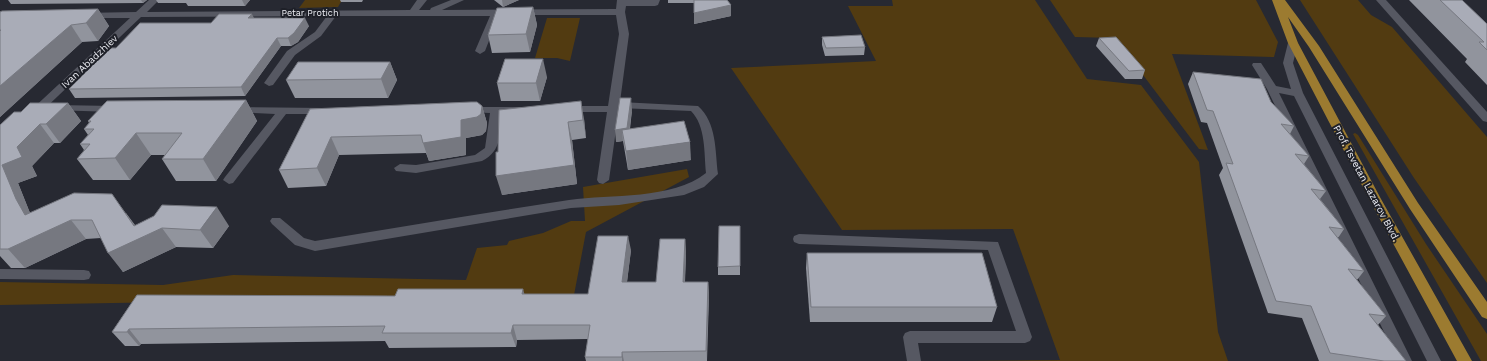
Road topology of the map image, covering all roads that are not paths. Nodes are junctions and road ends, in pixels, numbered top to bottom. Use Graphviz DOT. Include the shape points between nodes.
graph roads {
  1 [pos="154,0"];
  2 [pos="422,0"];
  3 [pos="459,0"];
  4 [pos="656,0"];
  5 [pos="1277,0"];
  6 [pos="1280,0"];
  7 [pos="1380,0"];
  8 [pos="621,5"];
  9 [pos="496,12"];
  10 [pos="334,13"];
  11 [pos="413,13"];
  12 [pos="427,13"];
  13 [pos="139,14"];
  14 [pos="77,15"];
  15 [pos="1292,43"];
  16 [pos="480,51"];
  17 [pos="86,52"];
  18 [pos="99,52"];
  19 [pos="1257,65"];
  20 [pos="268,83"];
  21 [pos="1272,89"];
  22 [pos="1298,93"];
  23 [pos="614,107"];
  24 [pos="39,108"];
  25 [pos="126,109"];
  26 [pos="551,109"];
  27 [pos="229,110"];
  28 [pos="336,110"];
  29 [pos="460,110"];
  30 [pos="496,110"];
  31 [pos="536,110"];
  32 [pos="283,111"];
  33 [pos="1487,119"];
  34 [pos="22,124"];
  35 [pos="400,168"];
  36 [pos="229,180"];
  37 [pos="603,180"];
  38 [pos="276,221"];
  39 [pos="800,239"];
  40 [pos="0,274"];
  41 [pos="84,275"];
  42 [pos="1487,313"];
  43 [pos="914,361"];
  44 [pos="1405,361"];
  45 [pos="1434,361"];
  46 [pos="1465,361"];
  1 -- 13 [label="street, Ivan Abadzhiev"];
  2 -- 11 [label="street"];
  3 -- 12 [label="street"];
  4 -- 8 [label="street, Petar Protich" via="655,3"];
  5 -- 15 [label="main road, Prof. Tsvetan Lazarov Blvd."];
  6 -- 42 [label="main road" via="1314,46 1414,206"];
  7 -- 33 [label="street"];
  8 -- 9 [label="street, Petar Protich"];
  8 -- 23 [label="street" via="624,34"];
  9 -- 12 [label="street, Petar Protich"];
  9 -- 16 [label="street"];
  10 -- 11 [label="street, Petar Protich"];
  10 -- 13 [label="street, Petar Protich"];
  10 -- 20 [label="street" via="318,34 291,52"];
  11 -- 12 [label="street, Petar Protich"];
  13 -- 14 [label="street, Petar Protich"];
  13 -- 18 [label="street, Ivan Abadzhiev"];
  15 -- 22 [label="street" via="1288,63"];
  15 -- 46 [label="main road, Prof. Tsvetan Lazarov Blvd."];
  17 -- 18 [label="street"];
  18 -- 24 [label="street, Ivan Abadzhiev"];
  19 -- 21 [label="street"];
  21 -- 22 [label="street"];
  21 -- 44 [label="street"];
  22 -- 45 [label="street"];
  23 -- 26 [label="street"];
  23 -- 37 [label="street"];
  23 -- 38 [label="street" via="694,108 700,112 705,121 712,174 684,192 619,201 571,204 315,246 300,242"];
  24 -- 25 [label="street"];
  24 -- 34 [label="street, Ivan Abadzhiev"];
  27 -- 32 [label="street"];
  28 -- 32 [label="street"];
  29 -- 30 [label="street"];
  30 -- 31 [label="street"];
  30 -- 35 [label="street" via="491,149 486,154 478,158 416,169"];
  32 -- 36 [label="street"];
  39 -- 43 [label="street" via="993,245 1025,337 910,337"];
  40 -- 41 [label="street"];
}
